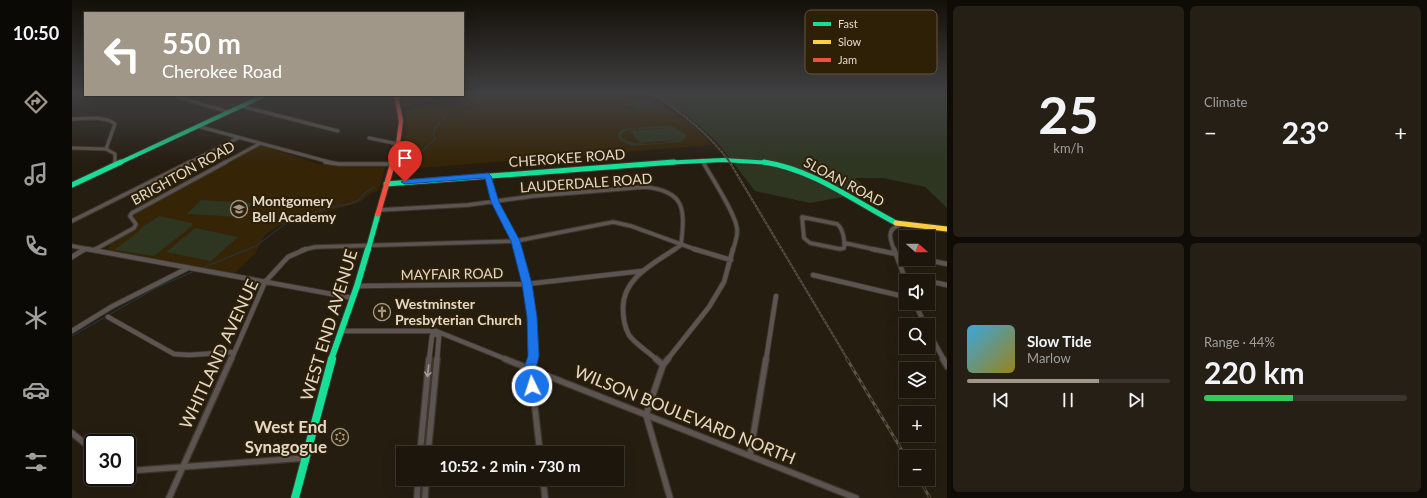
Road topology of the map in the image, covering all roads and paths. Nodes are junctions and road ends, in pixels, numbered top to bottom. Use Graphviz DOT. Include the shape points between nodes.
graph roads {
  1 [pos="217,117"];
  2 [pos="285,117"];
  3 [pos="400,117"];
  4 [pos="72,119"];
  5 [pos="197,126"];
  6 [pos="338,131"];
  7 [pos="238,138"];
  8 [pos="369,138"];
  9 [pos="259,144"];
  10 [pos="398,144"];
  11 [pos="72,148"];
  12 [pos="106,149"];
  13 [pos="726,159"];
  14 [pos="702,160"];
  15 [pos="115,164"];
  16 [pos="392,164"];
  17 [pos="488,176"];
  18 [pos="74,182"];
  19 [pos="386,184"];
  20 [pos="495,202"];
  21 [pos="379,210"];
  22 [pos="72,221"];
  23 [pos="901,224"];
  24 [pos="947,229"];
  25 [pos="516,241"];
  26 [pos="845,243"];
  27 [pos="681,245"];
  28 [pos="72,246"];
  29 [pos="368,246"];
  30 [pos="86,249"];
  31 [pos="94,250"];
  32 [pos="895,253"];
  33 [pos="899,254"];
  34 [pos="72,257"];
  35 [pos="731,260"];
  36 [pos="935,262"];
  37 [pos="947,264"];
  38 [pos="189,268"];
  39 [pos="642,271"];
  40 [pos="903,274"];
  41 [pos="813,275"];
  42 [pos="265,282"];
  43 [pos="935,282"];
  44 [pos="527,284"];
  45 [pos="947,285"];
  46 [pos="357,286"];
  47 [pos="899,295"];
  48 [pos="776,296"];
  49 [pos="353,298"];
  50 [pos="108,316"];
  51 [pos="72,331"];
  52 [pos="341,331"];
  53 [pos="436,332"];
  54 [pos="935,344"];
  55 [pos="234,352"];
  56 [pos="662,365"];
  57 [pos="947,366"];
  58 [pos="530,368"];
  59 [pos="646,415"];
  60 [pos="72,433"];
  61 [pos="84,443"];
  62 [pos="421,446"];
  63 [pos="429,446"];
  64 [pos="539,446"];
  65 [pos="750,455"];
  66 [pos="305,458"];
  67 [pos="183,466"];
  68 [pos="136,469"];
  69 [pos="418,486"];
  70 [pos="426,486"];
  71 [pos="544,486"];
  72 [pos="169,498"];
  73 [pos="295,498"];
  74 [pos="417,498"];
  75 [pos="425,498"];
  76 [pos="545,498"];
  77 [pos="670,498"];
  78 [pos="856,498"];
  1 -- 5 [label="main road"];
  2 -- 6 [label="street"];
  3 -- 10 [label="main road, WEST END AVENUE"];
  4 -- 12 [label="street" via="104,119 115,124"];
  5 -- 7 [label="street"];
  5 -- 15 [label="main road"];
  7 -- 9 [label="street"];
  7 -- 22 [label="street"];
  8 -- 10 [label="street"];
  9 -- 16 [label="street" via="332,164"];
  9 -- 31 [label="street, BRIGHTON ROAD" via="132,213 130,216 136,224 134,228"];
  10 -- 16 [label="main road, WEST END AVENUE"];
  11 -- 12 [label="street"];
  12 -- 15 [label="street" via="115,154"];
  13 -- 14 [label="main road, CHEROKEE ROAD"];
  13 -- 23 [label="main road, SLOAN ROAD" via="765,162 797,170 890,221"];
  14 -- 17 [label="main road, CHEROKEE ROAD"];
  14 -- 35 [label="street" via="737,227"];
  15 -- 18 [label="main road"];
  16 -- 19 [label="main road, WEST END AVENUE"];
  17 -- 19 [label="main road, CHEROKEE ROAD"];
  17 -- 20 [label="street"];
  19 -- 21 [label="main road, WEST END AVENUE"];
  20 -- 21 [label="street, LAUDERDALE ROAD"];
  20 -- 25 [label="street"];
  20 -- 27 [label="street, LAUDERDALE ROAD" via="534,196 645,187 665,190 680,204 684,218"];
  21 -- 29 [label="main road, WEST END AVENUE"];
  23 -- 24 [label="main road, SLOAN ROAD"];
  23 -- 32 [label="street" via="894,227 890,233"];
  25 -- 27 [label="street, WHITLAND AVENUE" via="614,222"];
  25 -- 29 [label="street, WHITLAND AVENUE"];
  25 -- 44 [label="street"];
  26 -- 26 [label="street" via="837,224 802,217 806,241 840,249 844,248"];
  26 -- 32 [label="street"];
  27 -- 35 [label="street, WHITLAND AVENUE"];
  27 -- 39 [label="street"];
  28 -- 30 [label="street"];
  29 -- 42 [label="street, WHITLAND AVENUE" via="330,245 301,250 288,257"];
  29 -- 46 [label="main road, WEST END AVENUE"];
  30 -- 31 [label="street"];
  30 -- 34 [label="street"];
  31 -- 38 [label="street"];
  32 -- 33 [label="street"];
  32 -- 40 [label="street"];
  35 -- 56 [label="street" via="724,282 709,307"];
  36 -- 37 [label="street"];
  38 -- 42 [label="street"];
  38 -- 51 [label="street" via="111,307"];
  39 -- 44 [label="street, MAYFAIR ROAD"];
  39 -- 56 [label="street" via="626,290 623,321 630,336"];
  41 -- 47 [label="street"];
  42 -- 49 [label="street"];
  42 -- 55 [label="street, WHITLAND AVENUE"];
  43 -- 45 [label="street"];
  44 -- 46 [label="street, MAYFAIR ROAD"];
  44 -- 58 [label="street" via="534,356"];
  46 -- 49 [label="main road, WEST END AVENUE"];
  48 -- 65 [label="street"];
  49 -- 52 [label="main road, WEST END AVENUE"];
  50 -- 55 [label="street" via="174,354"];
  52 -- 53 [label="street, WILSON BOULEVARD NORTH"];
  52 -- 66 [label="main road, WEST END AVENUE"];
  53 -- 58 [label="street, WILSON BOULEVARD NORTH"];
  53 -- 62 [label="street, one-way" via="431,343"];
  53 -- 63 [label="street" via="439,336"];
  54 -- 57 [label="street"];
  55 -- 67 [label="street, WHITLAND AVENUE"];
  56 -- 59 [label="street"];
  58 -- 59 [label="street, WILSON BOULEVARD NORTH"];
  58 -- 64 [label="street"];
  59 -- 65 [label="street, WILSON BOULEVARD NORTH"];
  59 -- 77 [label="street"];
  60 -- 61 [label="street"];
  65 -- 78 [label="street, WILSON BOULEVARD NORTH"];
  66 -- 67 [label="street"];
  66 -- 73 [label="main road, WEST END AVENUE"];
  67 -- 68 [label="street"];
  67 -- 72 [label="street, WHITLAND AVENUE"];
  69 -- 74 [label="street"];
  70 -- 75 [label="street"];
  71 -- 76 [label="street"];
}
